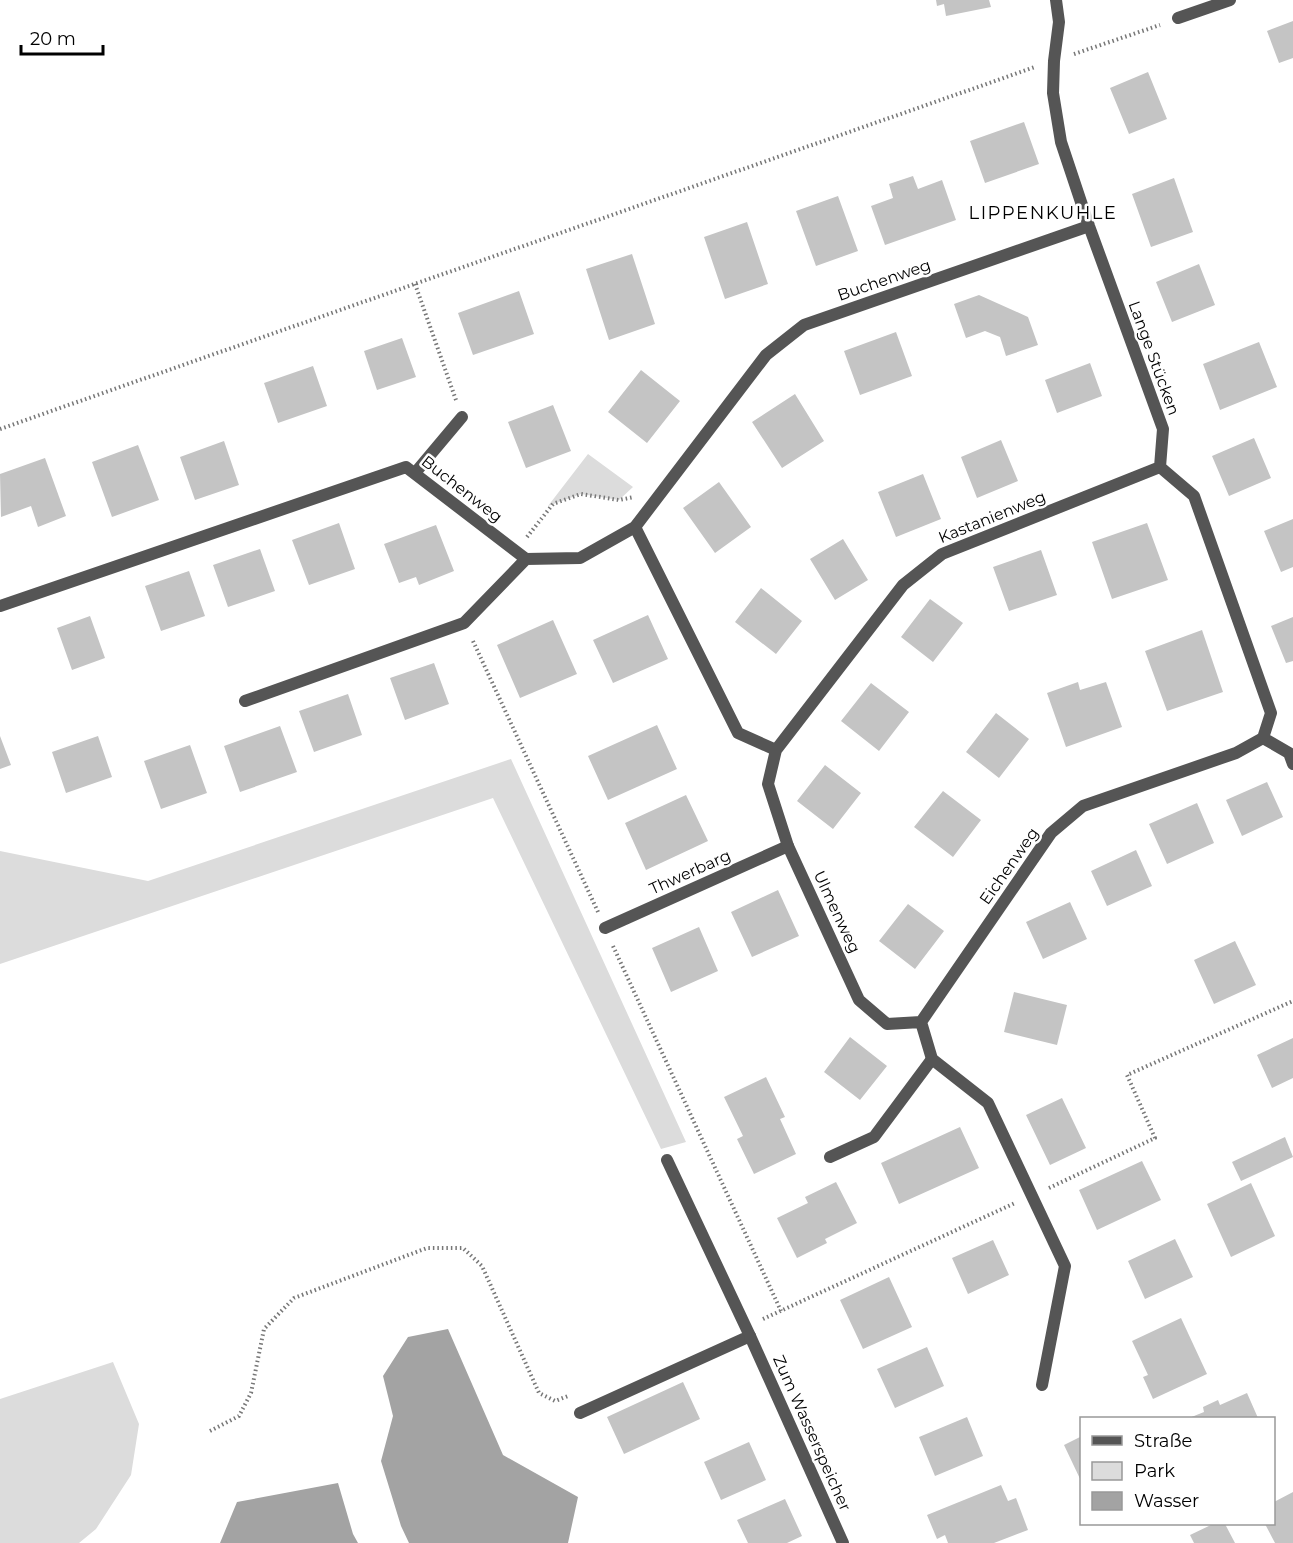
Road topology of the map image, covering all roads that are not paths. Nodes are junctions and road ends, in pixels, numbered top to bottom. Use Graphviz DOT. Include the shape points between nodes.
graph roads {
  1 [pos="1056,0"];
  2 [pos="1230,0"];
  3 [pos="1178,18"];
  4 [pos="1089,226"];
  5 [pos="462,417"];
  6 [pos="1160,467"];
  7 [pos="415,473"];
  8 [pos="635,527"];
  9 [pos="521,555"];
  10 [pos="0,606"];
  11 [pos="245,701"];
  12 [pos="1263,738"];
  13 [pos="776,750"];
  14 [pos="1293,764"];
  15 [pos="788,846"];
  16 [pos="605,928"];
  17 [pos="921,1022"];
  18 [pos="932,1059"];
  19 [pos="830,1157"];
  20 [pos="667,1160"];
  21 [pos="750,1336"];
  22 [pos="1042,1384"];
  23 [pos="580,1413"];
  24 [pos="843,1543"];
  1 -- 4 [label="street, Lange Stücken" via="1059,22 1053,93 1061,142"];
  2 -- 3 [label="street"];
  4 -- 6 [label="street, Lange Stücken" via="1163,429"];
  4 -- 8 [label="street, Buchenweg" via="804,325 766,355"];
  5 -- 7 [label="street"];
  6 -- 12 [label="street" via="1194,496 1270,713"];
  6 -- 13 [label="street, Kastanienweg" via="942,554 903,585"];
  7 -- 9 [label="street, Buchenweg"];
  7 -- 10 [label="street, Buchenweg" via="406,466"];
  8 -- 9 [label="street" via="580,558"];
  8 -- 13 [label="street" via="738,733"];
  9 -- 11 [label="street" via="465,623"];
  12 -- 14 [label="street" via="1289,753"];
  12 -- 17 [label="street, Eichenweg" via="1236,753 1083,806 1051,833"];
  13 -- 15 [label="street, Ulmenweg" via="768,784"];
  15 -- 16 [label="street, Thwerbarg"];
  15 -- 17 [label="street, Ulmenweg" via="859,1000 887,1024"];
  17 -- 18 [label="street"];
  18 -- 19 [label="street" via="874,1137"];
  18 -- 22 [label="street" via="988,1103 1065,1266"];
  20 -- 21 [label="street, Zum Wasserspeicher"];
  21 -- 23 [label="street"];
  21 -- 24 [label="street, Zum Wasserspeicher"];
}
